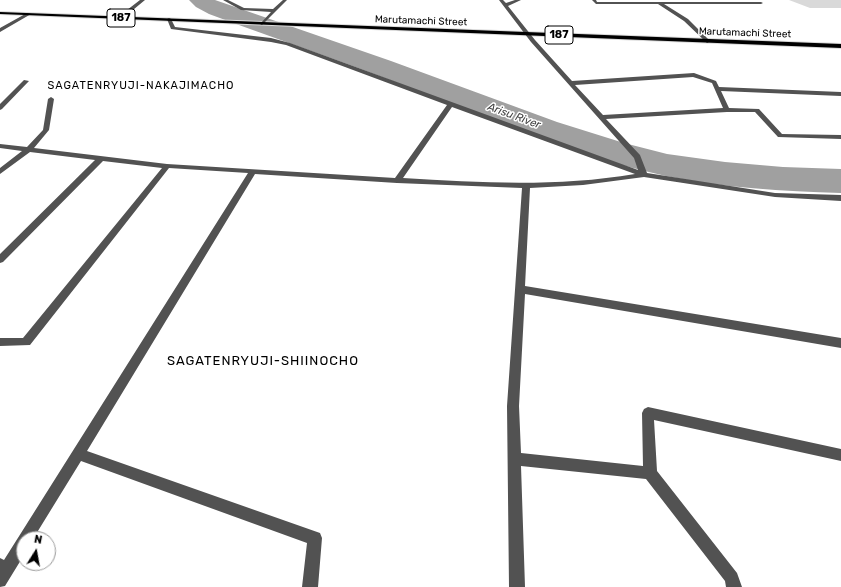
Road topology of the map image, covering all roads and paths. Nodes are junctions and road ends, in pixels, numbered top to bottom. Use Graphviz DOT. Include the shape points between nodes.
graph roads {
  1 [pos="143,0"];
  2 [pos="225,0"];
  3 [pos="285,0"];
  4 [pos="501,0"];
  5 [pos="519,0"];
  6 [pos="594,0"];
  7 [pos="753,0"];
  8 [pos="659,3"];
  9 [pos="505,5"];
  10 [pos="275,11"];
  11 [pos="0,13"];
  12 [pos="29,14"];
  13 [pos="120,18"];
  14 [pos="169,19"];
  15 [pos="264,22"];
  16 [pos="0,30"];
  17 [pos="528,34"];
  18 [pos="708,41"];
  19 [pos="841,46"];
  20 [pos="26,81"];
  21 [pos="571,83"];
  22 [pos="718,89"];
  23 [pos="841,94"];
  24 [pos="52,99"];
  25 [pos="451,104"];
  26 [pos="0,108"];
  27 [pos="727,110"];
  28 [pos="601,117"];
  29 [pos="841,137"];
  30 [pos="0,146"];
  31 [pos="29,149"];
  32 [pos="101,158"];
  33 [pos="167,166"];
  34 [pos="0,172"];
  35 [pos="253,172"];
  36 [pos="644,175"];
  37 [pos="396,180"];
  38 [pos="526,187"];
  39 [pos="841,198"];
  40 [pos="0,260"];
  41 [pos="520,289"];
  42 [pos="0,342"];
  43 [pos="841,342"];
  44 [pos="78,454"];
  45 [pos="841,455"];
  46 [pos="514,459"];
  47 [pos="650,473"];
  48 [pos="31,531"];
  49 [pos="16,553"];
  50 [pos="2,572"];
  51 [pos="733,582"];
  52 [pos="310,587"];
  53 [pos="517,587"];
  1 -- 13 [label="street"];
  2 -- 10 [label="street" via="243,9"];
  3 -- 10 [label="street"];
  4 -- 9 [label="street"];
  5 -- 9 [label="street"];
  6 -- 8 [label="street"];
  7 -- 8 [label="street" via="761,3"];
  8 -- 18 [label="street" via="686,20"];
  9 -- 17 [label="street"];
  10 -- 15 [label="street"];
  11 -- 12 [label="main road, Marutamachi Street / 187"];
  12 -- 13 [label="main road, Marutamachi Street / 187"];
  12 -- 16 [label="street"];
  13 -- 14 [label="main road, Marutamachi Street / 187"];
  14 -- 15 [label="main road, Marutamachi Street / 187"];
  14 -- 25 [label="street" via="173,28 288,44"];
  15 -- 17 [label="main road, Marutamachi Street / 187"];
  17 -- 18 [label="main road, Marutamachi Street / 187"];
  17 -- 21 [label="street"];
  18 -- 19 [label="main road, Marutamachi Street / 187"];
  20 -- 26 [label="street"];
  21 -- 22 [label="street" via="694,75 714,82"];
  21 -- 28 [label="street"];
  22 -- 23 [label="street"];
  22 -- 27 [label="street"];
  24 -- 31 [label="street" via="46,130"];
  25 -- 36 [label="street"];
  25 -- 37 [label="street"];
  27 -- 28 [label="street"];
  27 -- 29 [label="street" via="757,110 780,136"];
  28 -- 36 [label="street" via="637,157"];
  30 -- 31 [label="street"];
  31 -- 32 [label="street"];
  31 -- 34 [label="street"];
  32 -- 33 [label="street"];
  32 -- 40 [label="street"];
  33 -- 35 [label="street"];
  33 -- 42 [label="street" via="26,342"];
  35 -- 37 [label="street"];
  35 -- 44 [label="street"];
  36 -- 38 [label="street" via="621,180"];
  36 -- 39 [label="street" via="775,196"];
  37 -- 38 [label="street"];
  38 -- 41 [label="street"];
  41 -- 43 [label="street"];
  41 -- 46 [label="street" via="513,406"];
  44 -- 48 [label="street"];
  44 -- 52 [label="street" via="315,538"];
  45 -- 47 [label="street" via="648,413"];
  46 -- 47 [label="street"];
  46 -- 53 [label="street"];
  47 -- 51 [label="street"];
  49 -- 50 [label="street"];
}
